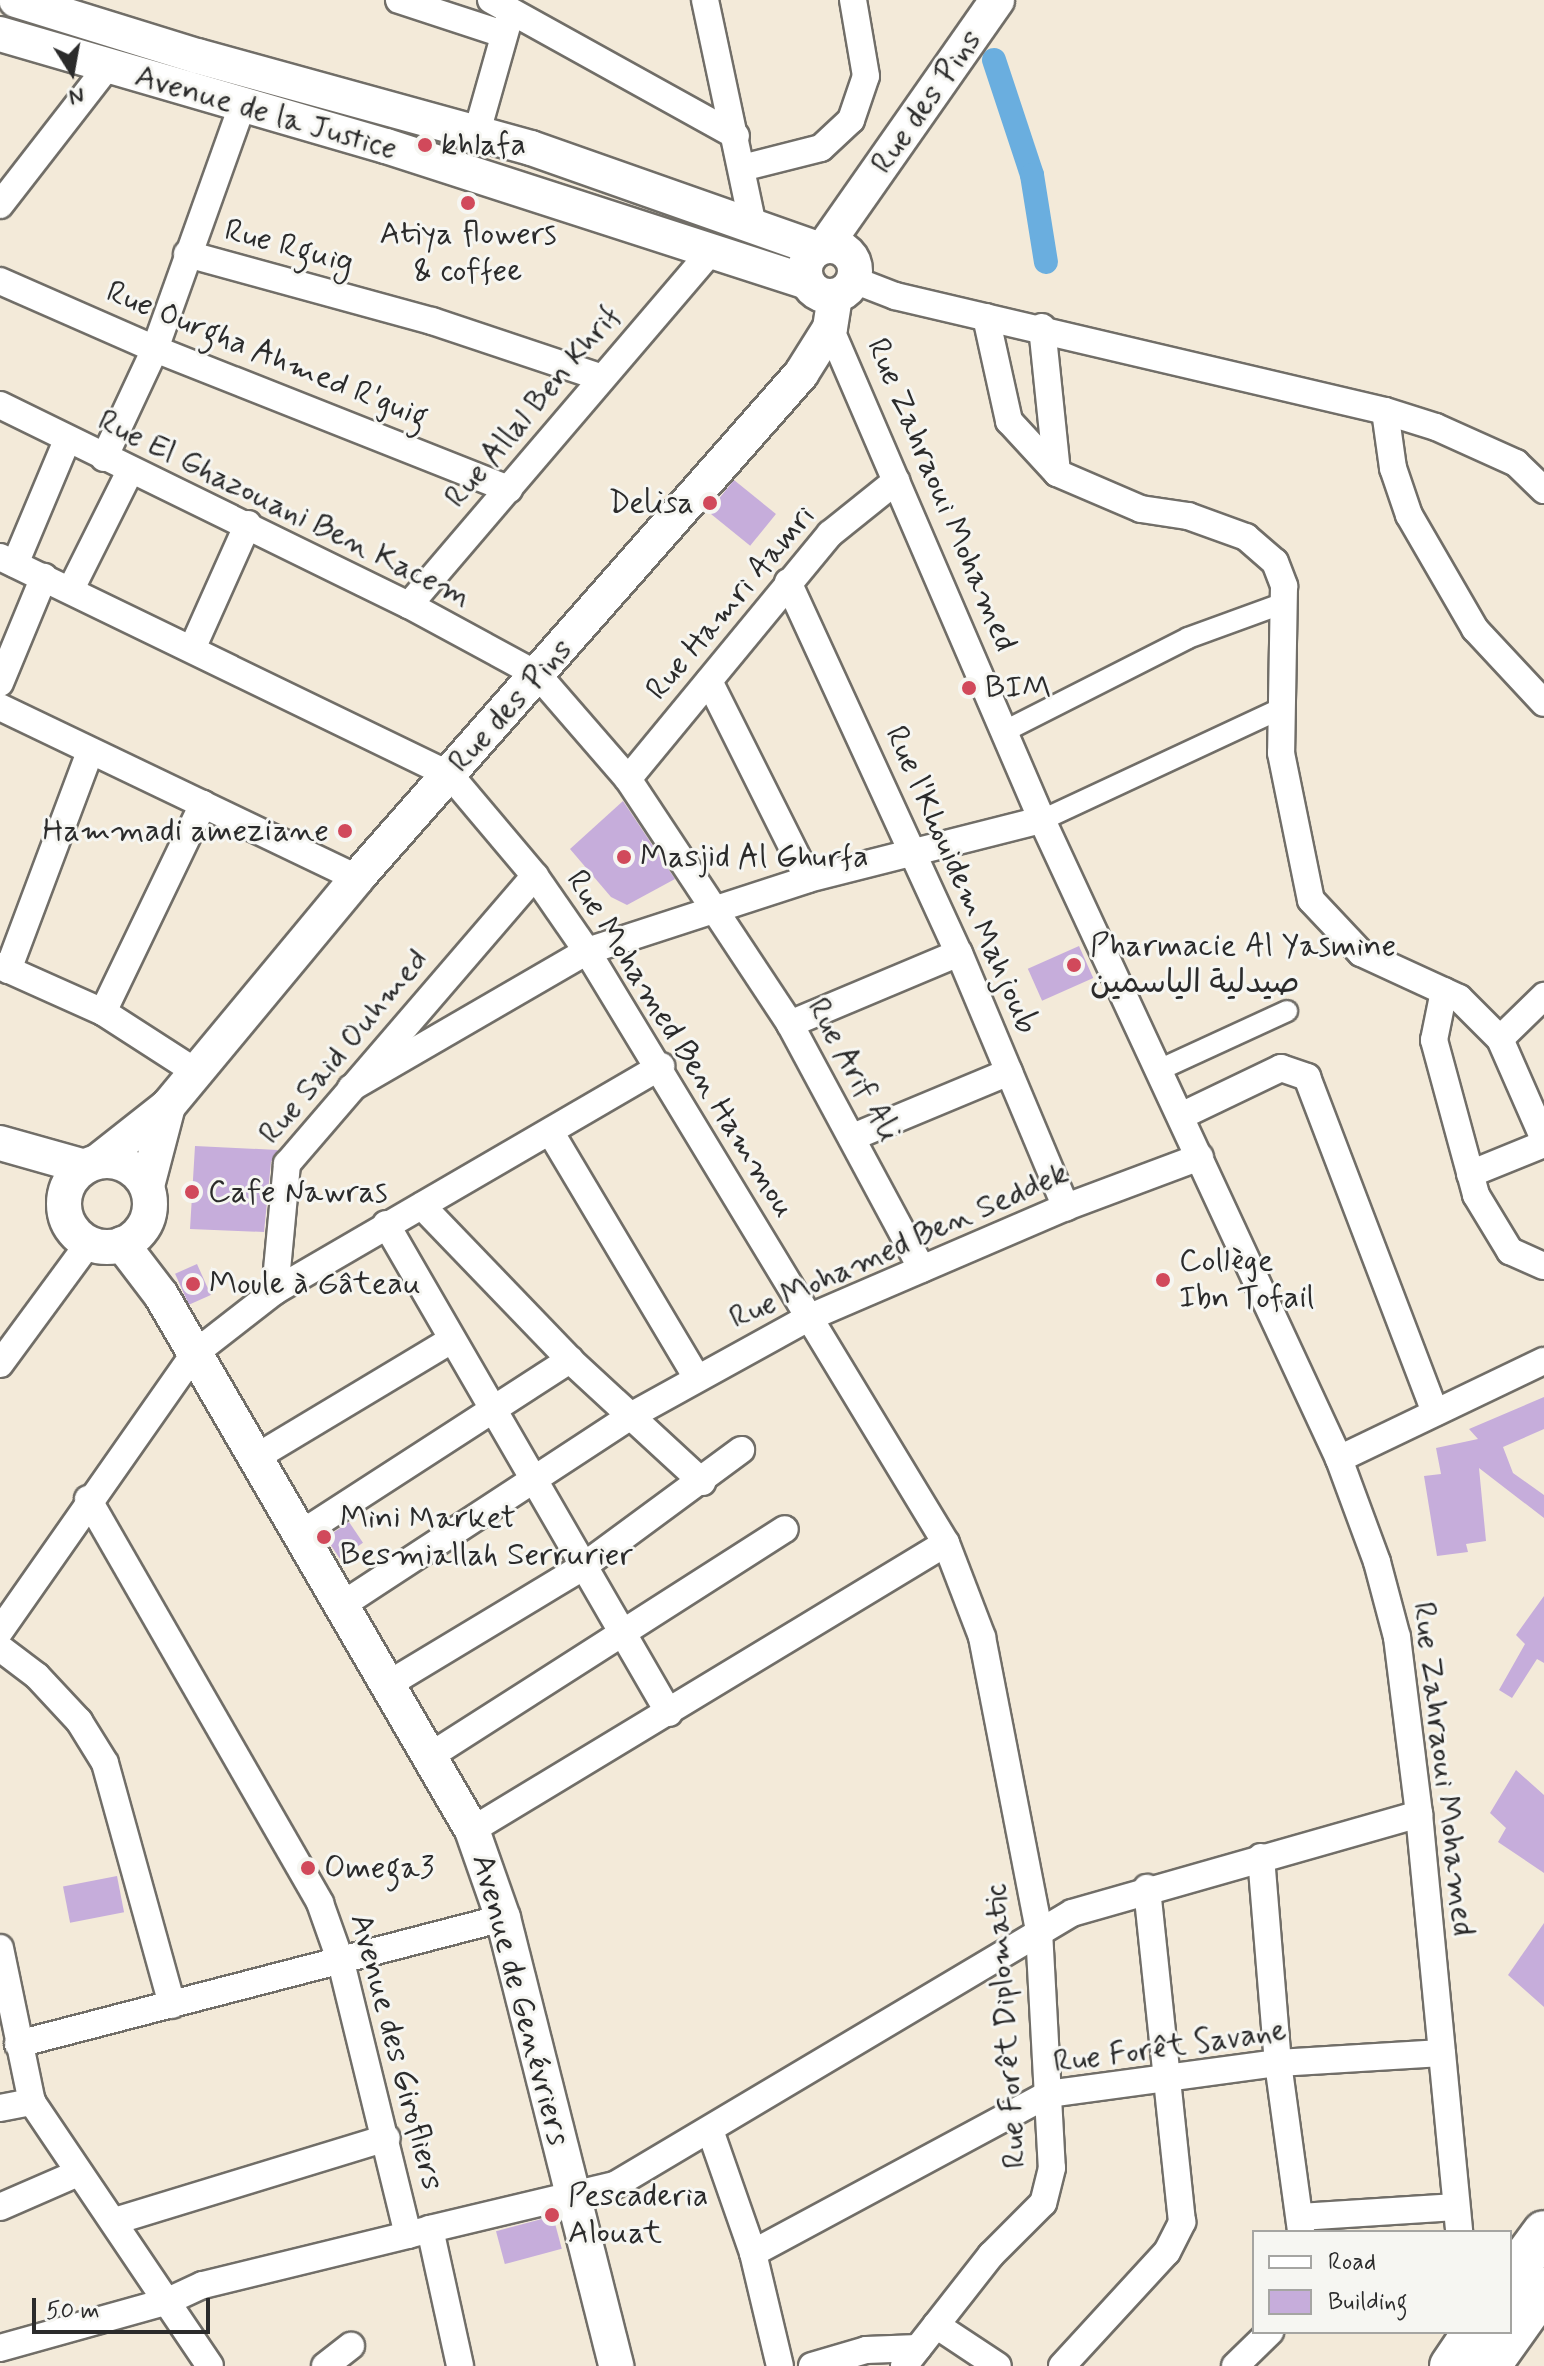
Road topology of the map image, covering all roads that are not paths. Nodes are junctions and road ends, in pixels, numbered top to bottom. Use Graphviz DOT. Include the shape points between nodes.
graph roads {
  1 [pos="399,0"];
  2 [pos="705,0"];
  3 [pos="853,0"];
  4 [pos="997,0"];
  5 [pos="28,2"];
  6 [pos="502,15"];
  7 [pos="0,34"];
  8 [pos="107,67"];
  9 [pos="242,106"];
  10 [pos="477,132"];
  11 [pos="736,136"];
  12 [pos="742,168"];
  13 [pos="0,205"];
  14 [pos="753,225"];
  15 [pos="710,253"];
  16 [pos="187,254"];
  17 [pos="831,276"];
  18 [pos="0,281"];
  19 [pos="986,317"];
  20 [pos="1042,327"];
  21 [pos="155,349"];
  22 [pos="602,378"];
  23 [pos="0,405"];
  24 [pos="1385,411"];
  25 [pos="67,440"];
  26 [pos="104,458"];
  27 [pos="130,471"];
  28 [pos="1057,473"];
  29 [pos="896,481"];
  30 [pos="509,489"];
  31 [pos="1544,490"];
  32 [pos="248,524"];
  33 [pos="8,561"];
  34 [pos="44,577"];
  35 [pos="788,582"];
  36 [pos="71,589"];
  37 [pos="1284,603"];
  38 [pos="409,605"];
  39 [pos="192,649"];
  40 [pos="538,675"];
  41 [pos="709,681"];
  42 [pos="0,683"];
  43 [pos="1544,703"];
  44 [pos="0,707"];
  45 [pos="1282,708"];
  46 [pos="1005,731"];
  47 [pos="90,752"];
  48 [pos="450,775"];
  49 [pos="628,779"];
  50 [pos="203,804"];
  51 [pos="1042,820"];
  52 [pos="915,856"];
  53 [pos="535,876"];
  54 [pos="357,878"];
  55 [pos="808,879"];
  56 [pos="716,909"];
  57 [pos="587,951"];
  58 [pos="959,953"];
  59 [pos="4,968"];
  60 [pos="1444,991"];
  61 [pos="1544,996"];
  62 [pos="1287,1011"];
  63 [pos="103,1012"];
  64 [pos="790,1024"];
  65 [pos="1500,1039"];
  66 [pos="661,1066"];
  67 [pos="193,1070"];
  68 [pos="1159,1070"];
  69 [pos="1009,1072"];
  70 [pos="351,1088"];
  71 [pos="168,1106"];
  72 [pos="1181,1116"];
  73 [pos="551,1133"];
  74 [pos="853,1137"];
  75 [pos="1544,1142"];
  76 [pos="7,1146"];
  77 [pos="1200,1157"];
  78 [pos="91,1165"];
  79 [pos="1470,1174"];
  80 [pos="147,1186"];
  81 [pos="65,1196"];
  82 [pos="422,1206"];
  83 [pos="1066,1207"];
  84 [pos="386,1224"];
  85 [pos="106,1243"];
  86 [pos="1544,1266"];
  87 [pos="922,1269"];
  88 [pos="275,1291"];
  89 [pos="808,1318"];
  90 [pos="450,1341"];
  91 [pos="194,1354"];
  92 [pos="570,1360"];
  93 [pos="1544,1361"];
  94 [pos="0,1364"];
  95 [pos="697,1378"];
  96 [pos="1435,1412"];
  97 [pos="493,1414"];
  98 [pos="634,1414"];
  99 [pos="741,1450"];
  100 [pos="255,1458"];
  101 [pos="1339,1459"];
  102 [pos="532,1482"];
  103 [pos="702,1482"];
  104 [pos="88,1499"];
  105 [pos="785,1529"];
  106 [pos="299,1535"];
  107 [pos="946,1543"];
  108 [pos="581,1568"];
  109 [pos="342,1605"];
  110 [pos="0,1631"];
  111 [pos="621,1637"];
  112 [pos="0,1648"];
  113 [pos="387,1685"];
  114 [pos="669,1713"];
  115 [pos="430,1756"];
  116 [pos="1419,1814"];
  117 [pos="472,1830"];
  118 [pos="1261,1857"];
  119 [pos="1147,1888"];
  120 [pos="503,1918"];
  121 [pos="1039,1931"];
  122 [pos="0,1948"];
  123 [pos="341,1962"];
  124 [pos="172,2005"];
  125 [pos="18,2044"];
  126 [pos="1442,2053"];
  127 [pos="1278,2063"];
  128 [pos="1168,2078"];
  129 [pos="1048,2094"];
  130 [pos="32,2102"];
  131 [pos="0,2108"];
  132 [pos="710,2130"];
  133 [pos="387,2138"];
  134 [pos="76,2174"];
  135 [pos="573,2194"];
  136 [pos="0,2207"];
  137 [pos="1457,2220"];
  138 [pos="115,2221"];
  139 [pos="1301,2224"];
  140 [pos="419,2232"];
  141 [pos="1544,2232"];
  142 [pos="753,2253"];
  143 [pos="1512,2275"];
  144 [pos="1544,2289"];
  145 [pos="168,2301"];
  146 [pos="936,2325"];
  147 [pos="1268,2334"];
  148 [pos="1473,2334"];
  149 [pos="1512,2334"];
  150 [pos="1512,2334"];
  151 [pos="351,2346"];
  152 [pos="0,2348"];
  153 [pos="0,2355"];
  154 [pos="911,2357"];
  155 [pos="3,2366"];
  156 [pos="210,2366"];
  157 [pos="325,2366"];
  158 [pos="460,2366"];
  159 [pos="616,2366"];
  160 [pos="780,2366"];
  161 [pos="812,2366"];
  162 [pos="998,2366"];
  163 [pos="1062,2366"];
  164 [pos="1235,2366"];
  165 [pos="1451,2366"];
  166 [pos="1489,2366"];
  1 -- 6 [label="street"];
  2 -- 11 [label="street"];
  3 -- 12 [label="street" via="866,76 851,120 821,148"];
  4 -- 17 [label="street, Rue des Pins" via="855,203"];
  5 -- 10 [label="street, Avenue de la Justice"];
  6 -- 10 [label="street"];
  6 -- 11 [label="street" via="571,40"];
  7 -- 8 [label="street, Avenue de la Justice"];
  8 -- 9 [label="street, Avenue de la Justice"];
  8 -- 13 [label="street"];
  9 -- 15 [label="street, Avenue de la Justice" via="386,146"];
  9 -- 16 [label="street"];
  10 -- 14 [label="street, Avenue de la Justice"];
  11 -- 12 [label="street"];
  12 -- 14 [label="street"];
  14 -- 17 [label="street, Avenue de la Justice"];
  15 -- 17 [label="street, Avenue de la Justice"];
  15 -- 22 [label="street, Rue Allal Ben Khrif"];
  16 -- 21 [label="street"];
  16 -- 22 [label="street, Rue Rguig" via="432,321"];
  17 -- 19 [label="street"];
  17 -- 29 [label="street, Rue Zahraoui Mohamed"];
  17 -- 40 [label="street, Rue des Pins" via="809,365"];
  18 -- 21 [label="street, Rue Ourgha Ahmed R'guig"];
  19 -- 20 [label="street"];
  19 -- 28 [label="street" via="1009,421"];
  20 -- 24 [label="street"];
  20 -- 28 [label="street"];
  21 -- 26 [label="street"];
  21 -- 30 [label="street, Rue Ourgha Ahmed R'guig"];
  22 -- 30 [label="street, Rue Allal Ben Khrif"];
  23 -- 25 [label="street, Rue El Ghazouani Ben Kacem"];
  24 -- 31 [label="street" via="1516,463"];
  24 -- 43 [label="street" via="1393,468 1409,515 1475,629"];
  25 -- 26 [label="street, Rue El Ghazouani Ben Kacem"];
  25 -- 33 [label="street"];
  26 -- 27 [label="street, Rue El Ghazouani Ben Kacem"];
  27 -- 32 [label="street, Rue El Ghazouani Ben Kacem"];
  27 -- 36 [label="street"];
  28 -- 37 [label="street" via="1141,509 1188,516 1246,537 1275,562"];
  29 -- 35 [label="street, Rue Hamri Aamri" via="830,534"];
  29 -- 46 [label="street, Rue Zahraoui Mohamed"];
  30 -- 38 [label="street, Rue Allal Ben Khrif"];
  32 -- 38 [label="street, Rue El Ghazouani Ben Kacem"];
  32 -- 39 [label="street"];
  33 -- 34 [label="street, Rue Mohamed Ben Hammou"];
  34 -- 36 [label="street, Rue Mohamed Ben Hammou"];
  34 -- 42 [label="street"];
  35 -- 41 [label="street, Rue Hamri Aamri"];
  35 -- 52 [label="street, Rue l'Khouidem Mahjoub"];
  36 -- 39 [label="street, Rue Mohamed Ben Hammou"];
  37 -- 45 [label="street"];
  37 -- 46 [label="street" via="1188,638"];
  38 -- 40 [label="street, Rue El Ghazouani Ben Kacem"];
  39 -- 48 [label="street, Rue Mohamed Ben Hammou"];
  40 -- 48 [label="street, Rue des Pins"];
  40 -- 49 [label="street, Rue Arif Ali"];
  41 -- 49 [label="street, Rue Hamri Aamri"];
  41 -- 55 [label="street"];
  44 -- 47 [label="street"];
  45 -- 51 [label="street"];
  45 -- 60 [label="street" via="1281,753 1311,900 1361,953"];
  46 -- 51 [label="street, Rue Zahraoui Mohamed"];
  47 -- 50 [label="street"];
  47 -- 59 [label="street"];
  48 -- 53 [label="street, Rue Mohamed Ben Hammou"];
  48 -- 54 [label="street, Rue des Pins"];
  49 -- 56 [label="street, Rue Arif Ali"];
  50 -- 54 [label="street"];
  50 -- 63 [label="street"];
  51 -- 52 [label="street"];
  51 -- 68 [label="street, Rue Zahraoui Mohamed"];
  52 -- 55 [label="street"];
  52 -- 58 [label="street, Rue l'Khouidem Mahjoub"];
  53 -- 57 [label="street, Rue Mohamed Ben Hammou"];
  53 -- 70 [label="street, Rue Said Ouhmed"];
  54 -- 67 [label="street, Rue des Pins"];
  55 -- 56 [label="street"];
  56 -- 57 [label="street"];
  56 -- 64 [label="street, Rue Arif Ali"];
  57 -- 66 [label="street, Rue Mohamed Ben Hammou"];
  57 -- 70 [label="street"];
  58 -- 64 [label="street"];
  58 -- 69 [label="street, Rue l'Khouidem Mahjoub"];
  59 -- 63 [label="street"];
  60 -- 65 [label="street" via="1459,998"];
  60 -- 79 [label="street" via="1434,1040"];
  61 -- 65 [label="street"];
  62 -- 68 [label="street"];
  63 -- 67 [label="street"];
  64 -- 74 [label="street, Rue Arif Ali"];
  65 -- 75 [label="street"];
  66 -- 73 [label="street"];
  66 -- 89 [label="street, Rue Mohamed Ben Hammou"];
  67 -- 71 [label="street, Rue des Pins"];
  68 -- 72 [label="street, Rue Zahraoui Mohamed"];
  69 -- 74 [label="street"];
  69 -- 83 [label="street, Rue l'Khouidem Mahjoub"];
  70 -- 88 [label="street, Rue Said Ouhmed" via="287,1164"];
  71 -- 78 [label="street, Rue des Pins"];
  71 -- 80 [label="street, Rue des Pins"];
  72 -- 77 [label="street, Rue Zahraoui Mohamed"];
  72 -- 96 [label="street" via="1281,1068 1307,1077"];
  73 -- 82 [label="street"];
  73 -- 95 [label="street"];
  74 -- 87 [label="street, Rue Arif Ali"];
  75 -- 79 [label="street"];
  76 -- 78 [label="street"];
  76 -- 81 [label="street"];
  77 -- 83 [label="street, Rue Mohamed Ben Seddek"];
  77 -- 101 [label="street, Rue Zahraoui Mohamed"];
  78 -- 80 [label="street" via="121,1163"];
  78 -- 81 [label="street"];
  79 -- 86 [label="street" via="1493,1231 1510,1251"];
  80 -- 85 [label="street" via="149,1214 144,1227"];
  81 -- 85 [label="street" via="67,1218"];
  82 -- 84 [label="street"];
  82 -- 92 [label="street"];
  83 -- 87 [label="street, Rue Mohamed Ben Seddek"];
  84 -- 88 [label="street"];
  84 -- 90 [label="street"];
  85 -- 91 [label="street, Avenue de Genévriers" via="161,1295"];
  85 -- 94 [label="street"];
  87 -- 89 [label="street, Rue Mohamed Ben Seddek"];
  88 -- 91 [label="street"];
  89 -- 95 [label="street, Rue Mohamed Ben Seddek"];
  89 -- 107 [label="street, Rue Mohamed Ben Hammou"];
  90 -- 97 [label="street"];
  90 -- 100 [label="street"];
  91 -- 100 [label="street, Avenue de Genévriers"];
  91 -- 104 [label="street"];
  92 -- 97 [label="street"];
  92 -- 98 [label="street"];
  93 -- 96 [label="street"];
  95 -- 98 [label="street, Rue Mohamed Ben Seddek"];
  96 -- 101 [label="street"];
  97 -- 102 [label="street"];
  97 -- 106 [label="street"];
  98 -- 102 [label="street, Rue Mohamed Ben Seddek"];
  98 -- 103 [label="street"];
  99 -- 103 [label="street"];
  100 -- 106 [label="street, Avenue de Genévriers"];
  101 -- 116 [label="street, Rue Zahraoui Mohamed" via="1377,1562 1397,1637"];
  102 -- 108 [label="street"];
  102 -- 109 [label="street, Rue Mohamed Ben Seddek"];
  103 -- 108 [label="street"];
  104 -- 110 [label="street"];
  104 -- 123 [label="street, Avenue des Girofliers" via="320,1903"];
  105 -- 111 [label="street"];
  106 -- 109 [label="street, Avenue de Genévriers"];
  107 -- 114 [label="street"];
  107 -- 121 [label="street, Rue Forêt Diplomatic" via="982,1637"];
  108 -- 111 [label="street"];
  108 -- 113 [label="street"];
  109 -- 113 [label="street, Avenue de Genévriers"];
  111 -- 114 [label="street"];
  111 -- 115 [label="street"];
  112 -- 124 [label="street" via="37,1676 79,1721 105,1763"];
  113 -- 115 [label="street, Avenue de Genévriers"];
  114 -- 117 [label="street"];
  115 -- 117 [label="street, Avenue de Genévriers"];
  116 -- 118 [label="street"];
  116 -- 126 [label="street, Rue Zahraoui Mohamed"];
  117 -- 120 [label="street, Avenue de Genévriers"];
  118 -- 119 [label="street"];
  118 -- 127 [label="street"];
  119 -- 121 [label="street" via="1072,1913"];
  119 -- 128 [label="street"];
  120 -- 123 [label="street"];
  120 -- 135 [label="street, Avenue de Genévriers"];
  121 -- 129 [label="street, Rue Forêt Diplomatic"];
  121 -- 132 [label="street"];
  122 -- 125 [label="street"];
  123 -- 124 [label="street"];
  123 -- 133 [label="street, Avenue des Girofliers"];
  124 -- 125 [label="street"];
  125 -- 130 [label="street"];
  126 -- 127 [label="street, Rue Forêt Savane"];
  126 -- 137 [label="street, Rue Zahraoui Mohamed"];
  127 -- 128 [label="street, Rue Forêt Savane"];
  127 -- 139 [label="street"];
  128 -- 129 [label="street, Rue Forêt Savane"];
  128 -- 163 [label="street" via="1182,2222 1167,2252"];
  129 -- 142 [label="street, Rue Forêt Savane"];
  129 -- 146 [label="street, Rue Forêt Diplomatic" via="1053,2156 1043,2203 991,2255"];
  130 -- 131 [label="street"];
  130 -- 134 [label="street"];
  132 -- 135 [label="street" via="615,2185"];
  132 -- 142 [label="street"];
  133 -- 138 [label="street"];
  133 -- 140 [label="street, Avenue des Girofliers"];
  134 -- 136 [label="street"];
  134 -- 138 [label="street"];
  135 -- 140 [label="street"];
  135 -- 159 [label="street, Avenue de Genévriers"];
  137 -- 139 [label="street"];
  138 -- 145 [label="street"];
  140 -- 145 [label="street" via="203,2285"];
  140 -- 158 [label="street, Avenue des Girofliers"];
  141 -- 143 [label="main road"];
  142 -- 160 [label="street"];
  144 -- 150 [label="main road"];
  145 -- 152 [label="street"];
  145 -- 156 [label="street"];
  146 -- 154 [label="street, Rue Forêt Diplomatic"];
  146 -- 162 [label="street"];
  147 -- 164 [label="street"];
  148 -- 165 [label="main road"];
  149 -- 166 [label="main road"];
  151 -- 157 [label="street"];
  153 -- 155 [label="street"];
  154 -- 161 [label="street" via="866,2350"];
}
